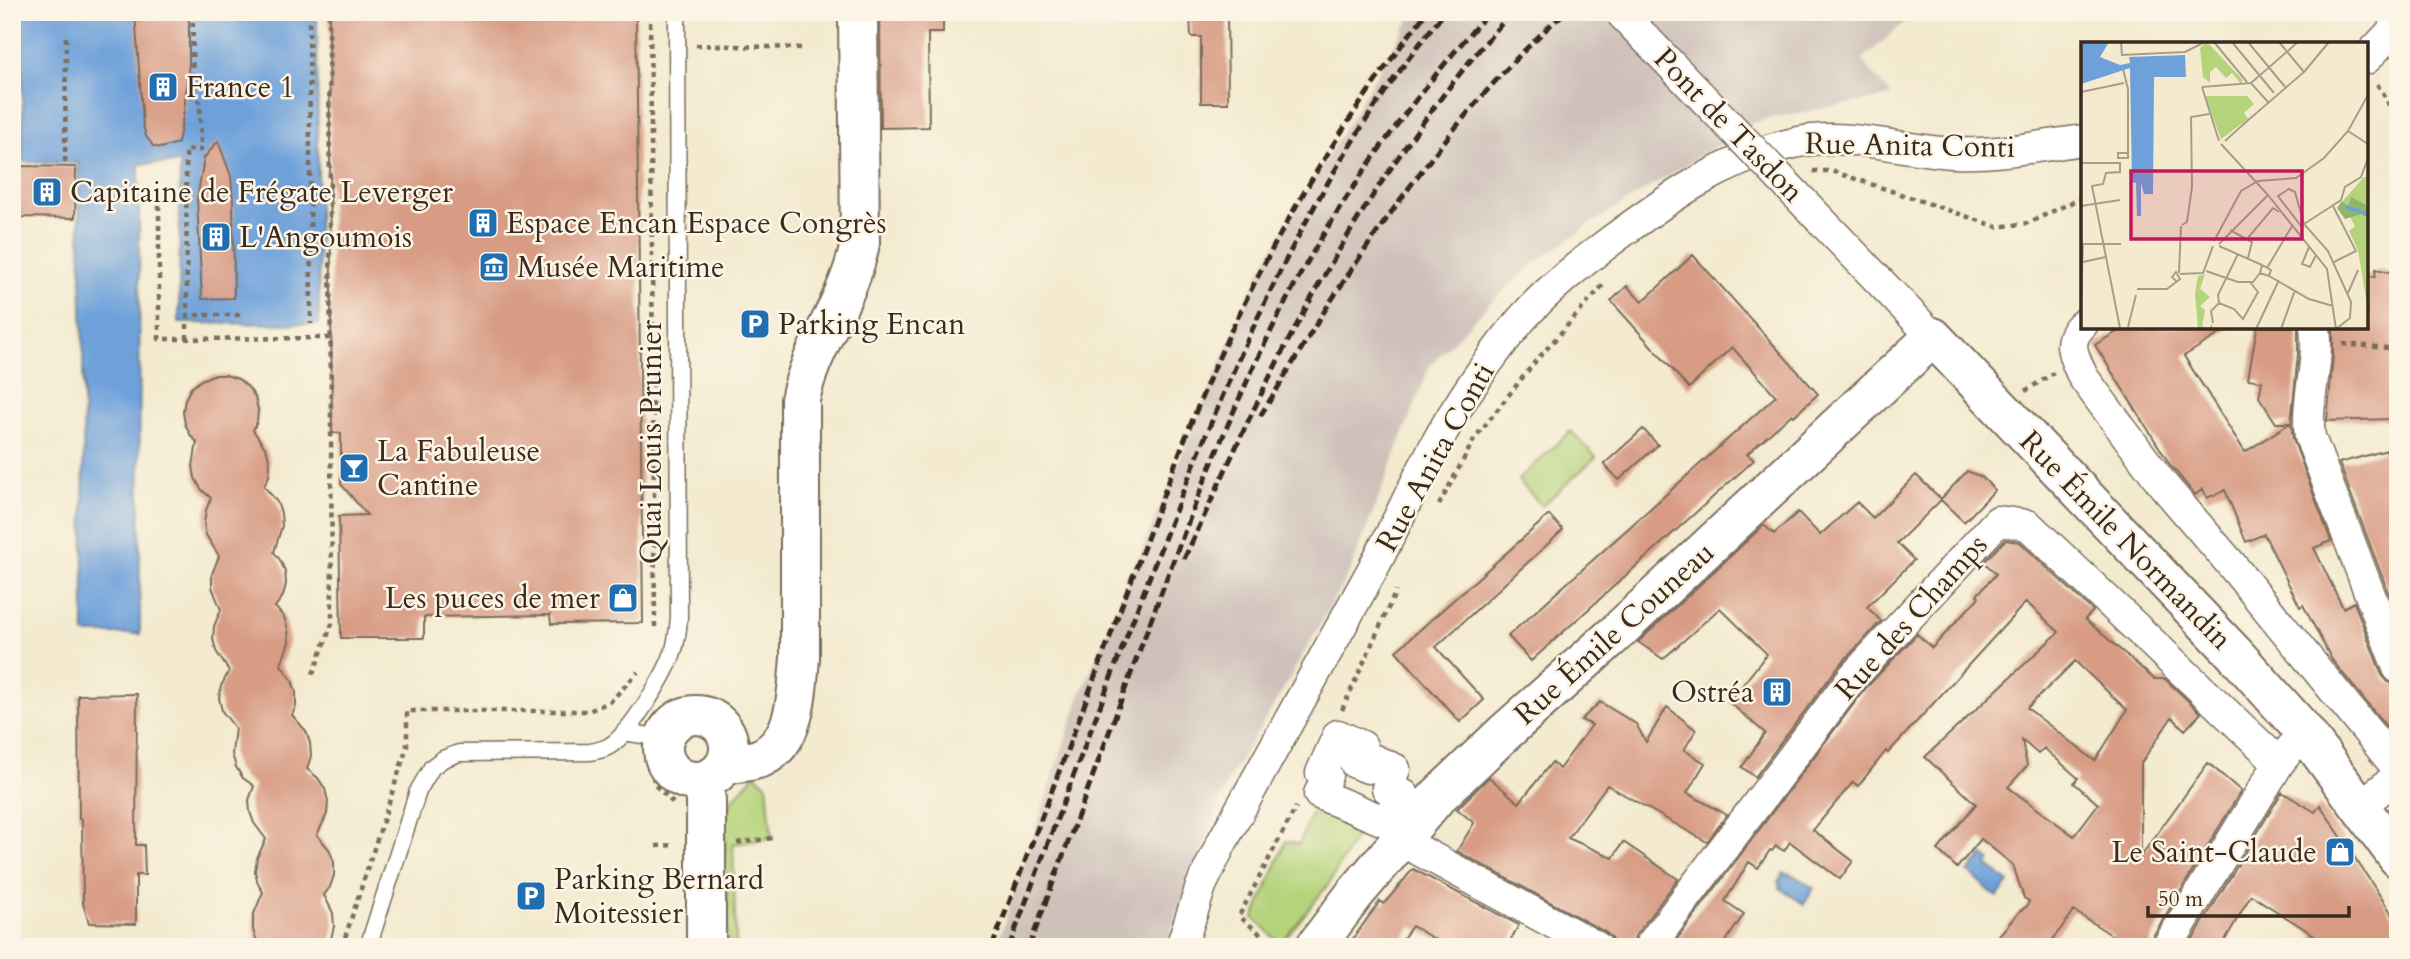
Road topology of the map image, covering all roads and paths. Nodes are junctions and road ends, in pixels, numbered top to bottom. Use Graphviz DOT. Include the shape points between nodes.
graph roads {
  1 [pos="193,12"];
  2 [pos="309,12"];
  3 [pos="329,12"];
  4 [pos="650,12"];
  5 [pos="677,12"];
  6 [pos="858,12"];
  7 [pos="1620,12"];
  8 [pos="2398,25"];
  9 [pos="66,37"];
  10 [pos="678,45"];
  11 [pos="803,48"];
  12 [pos="2372,71"];
  13 [pos="2398,126"];
  14 [pos="2081,140"];
  15 [pos="65,162"];
  16 [pos="1808,170"];
  17 [pos="159,195"];
  18 [pos="2081,198"];
  19 [pos="1838,237"];
  20 [pos="1607,282"];
  21 [pos="187,315"];
  22 [pos="242,315"];
  23 [pos="311,324"];
  24 [pos="2081,325"];
  25 [pos="2316,334"];
  26 [pos="1933,337"];
  27 [pos="331,338"];
  28 [pos="187,339"];
  29 [pos="2398,348"];
  30 [pos="2056,372"];
  31 [pos="2025,391"];
  32 [pos="1437,509"];
  33 [pos="1401,581"];
  34 [pos="655,640"];
  35 [pos="646,663"];
  36 [pos="2398,668"];
  37 [pos="313,674"];
  38 [pos="611,701"];
  39 [pos="1339,725"];
  40 [pos="2304,731"];
  41 [pos="624,732"];
  42 [pos="667,733"];
  43 [pos="718,760"];
  44 [pos="2279,763"];
  45 [pos="2398,769"];
  46 [pos="2398,776"];
  47 [pos="1301,796"];
  48 [pos="2359,807"];
  49 [pos="1399,840"];
  50 [pos="2398,858"];
  51 [pos="1201,886"];
  52 [pos="368,947"];
  53 [pos="706,947"];
  54 [pos="1181,947"];
  55 [pos="1198,947"];
  56 [pos="1276,947"];
  57 [pos="1315,947"];
  58 [pos="1597,947"];
  59 [pos="1649,947"];
  60 [pos="2167,947"];
  1 -- 21 [label="path" via="192,96 200,102 201,150 186,150"];
  2 -- 23 [label="path"];
  3 -- 27 [label="path"];
  4 -- 34 [label="path"];
  5 -- 10 [label="lane, Quai Louis Prunier"];
  6 -- 43 [label="street" via="860,243 800,400 800,658 791,722 762,758"];
  7 -- 19 [label="street, Pont de Tasdon, bridge"];
  8 -- 12 [label="street"];
  9 -- 15 [label="path"];
  10 -- 11 [label="path"];
  10 -- 41 [label="lane, Quai Louis Prunier" via="679,618 672,657"];
  12 -- 13 [label="path"];
  14 -- 51 [label="street, Rue Anita Conti" via="1978,153 1841,138 1793,143 1735,161 1692,184 1587,258 1522,319 1450,419"];
  16 -- 18 [label="path" via="1832,172 1998,227 2028,223"];
  17 -- 28 [label="path" via="159,339"];
  19 -- 26 [label="street, Rue Émile Normandin"];
  20 -- 32 [label="path" via="1475,438"];
  21 -- 22 [label="path"];
  21 -- 28 [label="path"];
  24 -- 45 [label="street, Rue Émile Normandin" via="2072,343 2083,377 2164,486"];
  25 -- 29 [label="path"];
  25 -- 36 [label="street" via="2308,419 2311,437"];
  26 -- 40 [label="street, Rue Émile Normandin"];
  26 -- 49 [label="street, Rue Émile Couneau" via="1503,734"];
  27 -- 28 [label="path"];
  27 -- 37 [label="path" via="332,624"];
  30 -- 31 [label="path"];
  33 -- 39 [label="path"];
  35 -- 38 [label="path"];
  40 -- 44 [label="street"];
  40 -- 48 [label="street, Rue Émile Normandin"];
  41 -- 42 [label="lane" via="655,737"];
  41 -- 52 [label="lane, Quai Louis Prunier" via="604,750 459,753 432,767 418,791"];
  42 -- 43 [label="street" via="663,751 671,770 680,777 691,781"];
  42 -- 43 [label="street" via="680,719 711,718 720,725"];
  43 -- 53 [label="street" via="706,800"];
  44 -- 59 [label="street, Rue des Champs" via="2028,525 1998,521 1852,678"];
  44 -- 60 [label="street"];
  46 -- 48 [label="street"];
  47 -- 56 [label="path" via="1239,916"];
  48 -- 50 [label="street, Rue Émile Normandin"];
  49 -- 57 [label="street, Rue Émile Couneau"];
  49 -- 58 [label="street"];
  51 -- 54 [label="street, Rue Anita Conti"];
  51 -- 55 [label="street, Rue Anita Conti" via="1195,935"];
}
